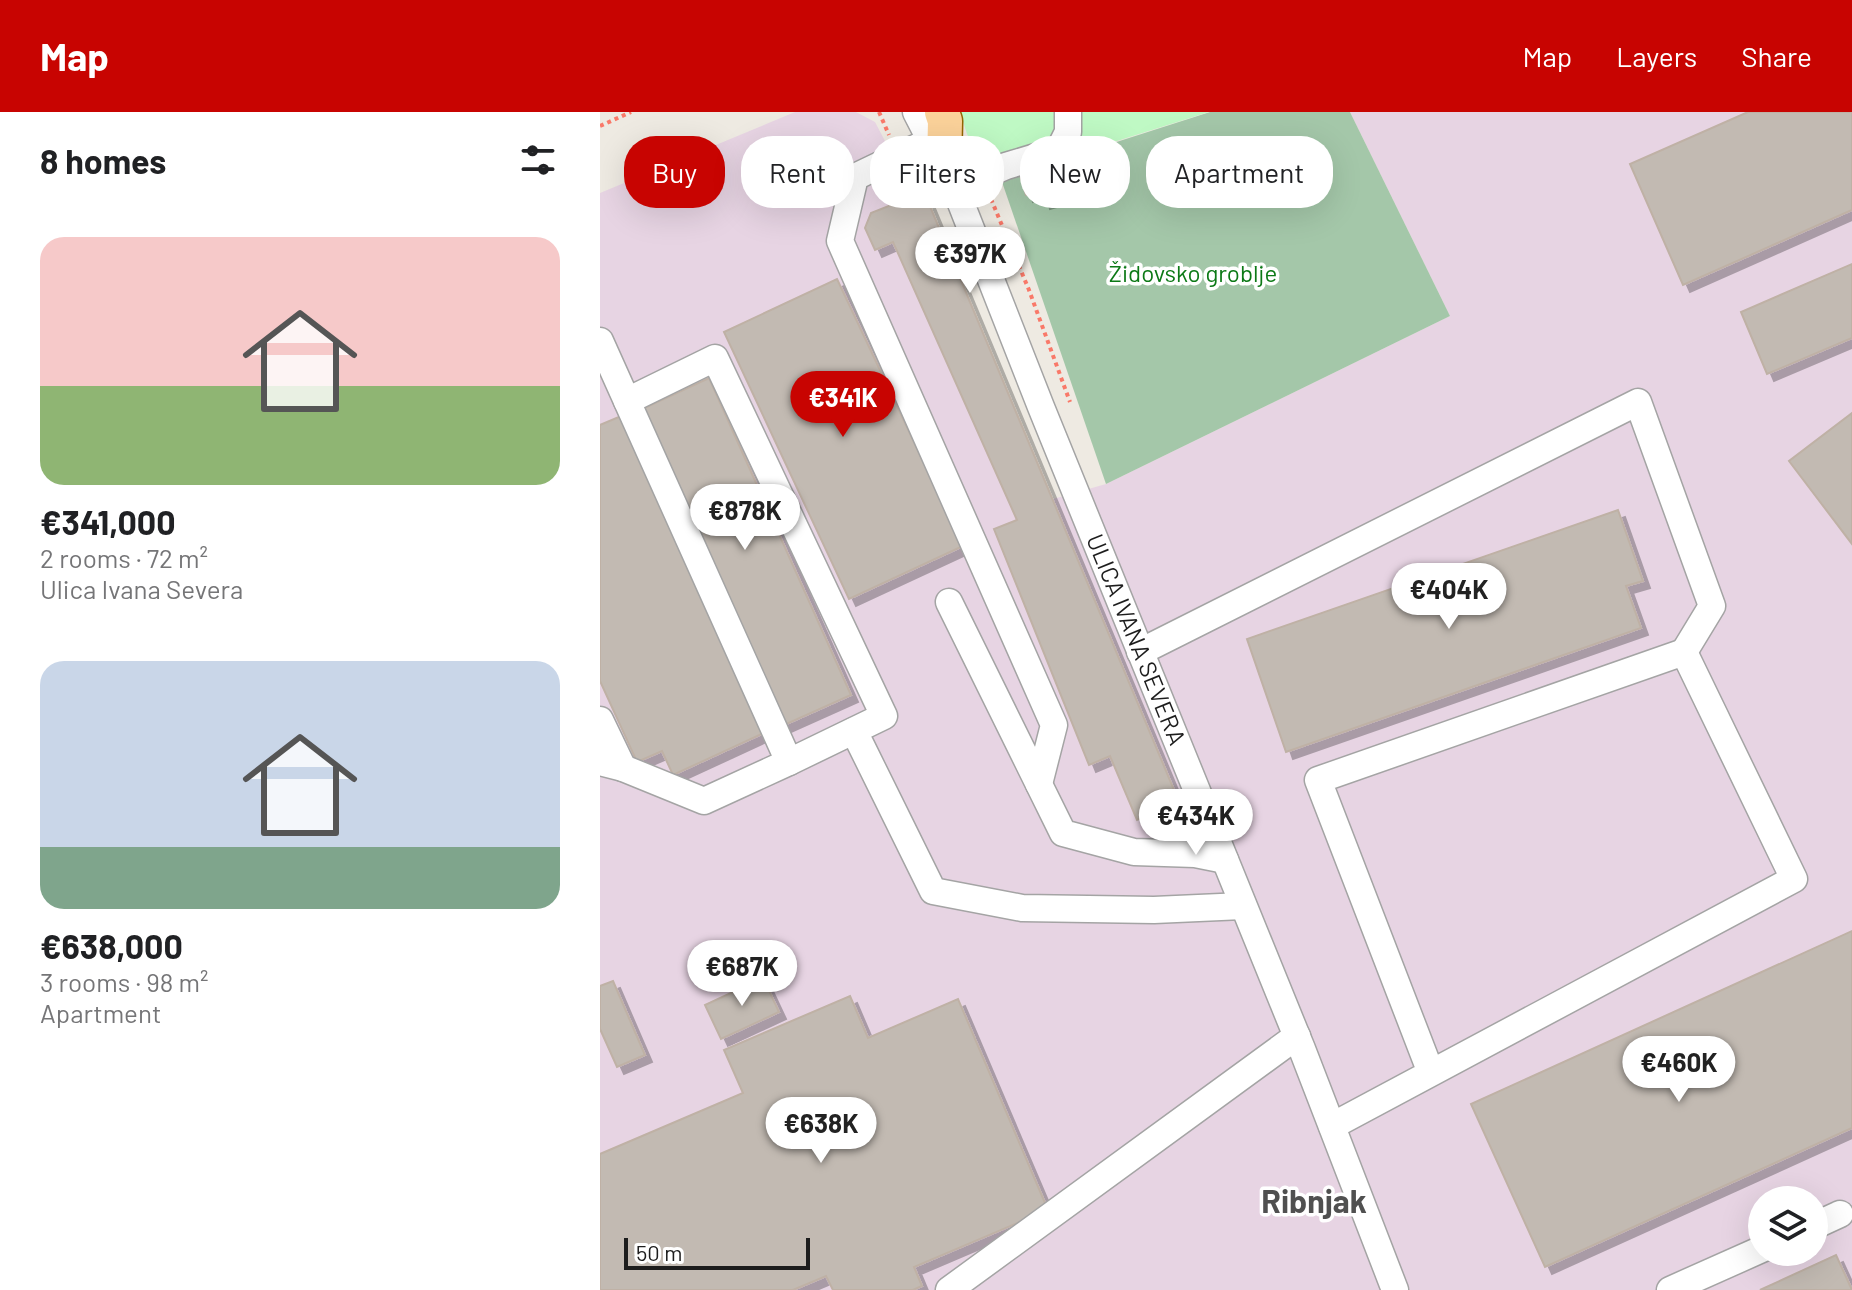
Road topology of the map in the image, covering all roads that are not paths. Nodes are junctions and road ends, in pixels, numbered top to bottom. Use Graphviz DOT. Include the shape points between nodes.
graph roads {
  1 [pos="1068,112"];
  2 [pos="1004,165"];
  3 [pos="870,169"];
  4 [pos="960,208"];
  5 [pos="600,341"];
  6 [pos="627,401"];
  7 [pos="949,602"];
  8 [pos="1140,652"];
  9 [pos="1684,652"];
  10 [pos="600,720"];
  11 [pos="854,731"];
  12 [pos="789,762"];
  13 [pos="611,765"];
  14 [pos="1039,784"];
  15 [pos="1225,860"];
  16 [pos="1243,906"];
  17 [pos="1297,1036"];
  18 [pos="1431,1073"];
  19 [pos="1332,1126"];
  20 [pos="1840,1214"];
  21 [pos="1828,1220"];
  22 [pos="1748,1255"];
  23 [pos="949,1290"];
  24 [pos="1395,1290"];
  25 [pos="1670,1290"];
  1 -- 2 [label="street" via="1068,132 1059,150"];
  3 -- 14 [label="street" via="855,177 840,241 1054,725"];
  4 -- 8 [label="street, ULICA IVANA SEVERA"];
  5 -- 6 [label="street"];
  6 -- 11 [label="street" via="715,358 884,716"];
  6 -- 12 [label="street"];
  7 -- 14 [label="street"];
  8 -- 9 [label="street" via="1638,402 1712,606"];
  8 -- 15 [label="street, ULICA IVANA SEVERA"];
  9 -- 18 [label="street" via="1794,879"];
  9 -- 18 [label="street" via="1318,780"];
  10 -- 13 [label="street"];
  11 -- 12 [label="street"];
  11 -- 16 [label="street" via="933,891 1022,908"];
  12 -- 13 [label="street" via="704,801"];
  14 -- 15 [label="street" via="1063,833 1134,852"];
  15 -- 16 [label="street, ULICA IVANA SEVERA"];
  16 -- 17 [label="street, ULICA IVANA SEVERA"];
  17 -- 19 [label="street, ULICA IVANA SEVERA"];
  17 -- 23 [label="street"];
  18 -- 19 [label="street"];
  19 -- 24 [label="street, ULICA IVANA SEVERA"];
  20 -- 21 [label="street"];
  22 -- 25 [label="street"];
}
